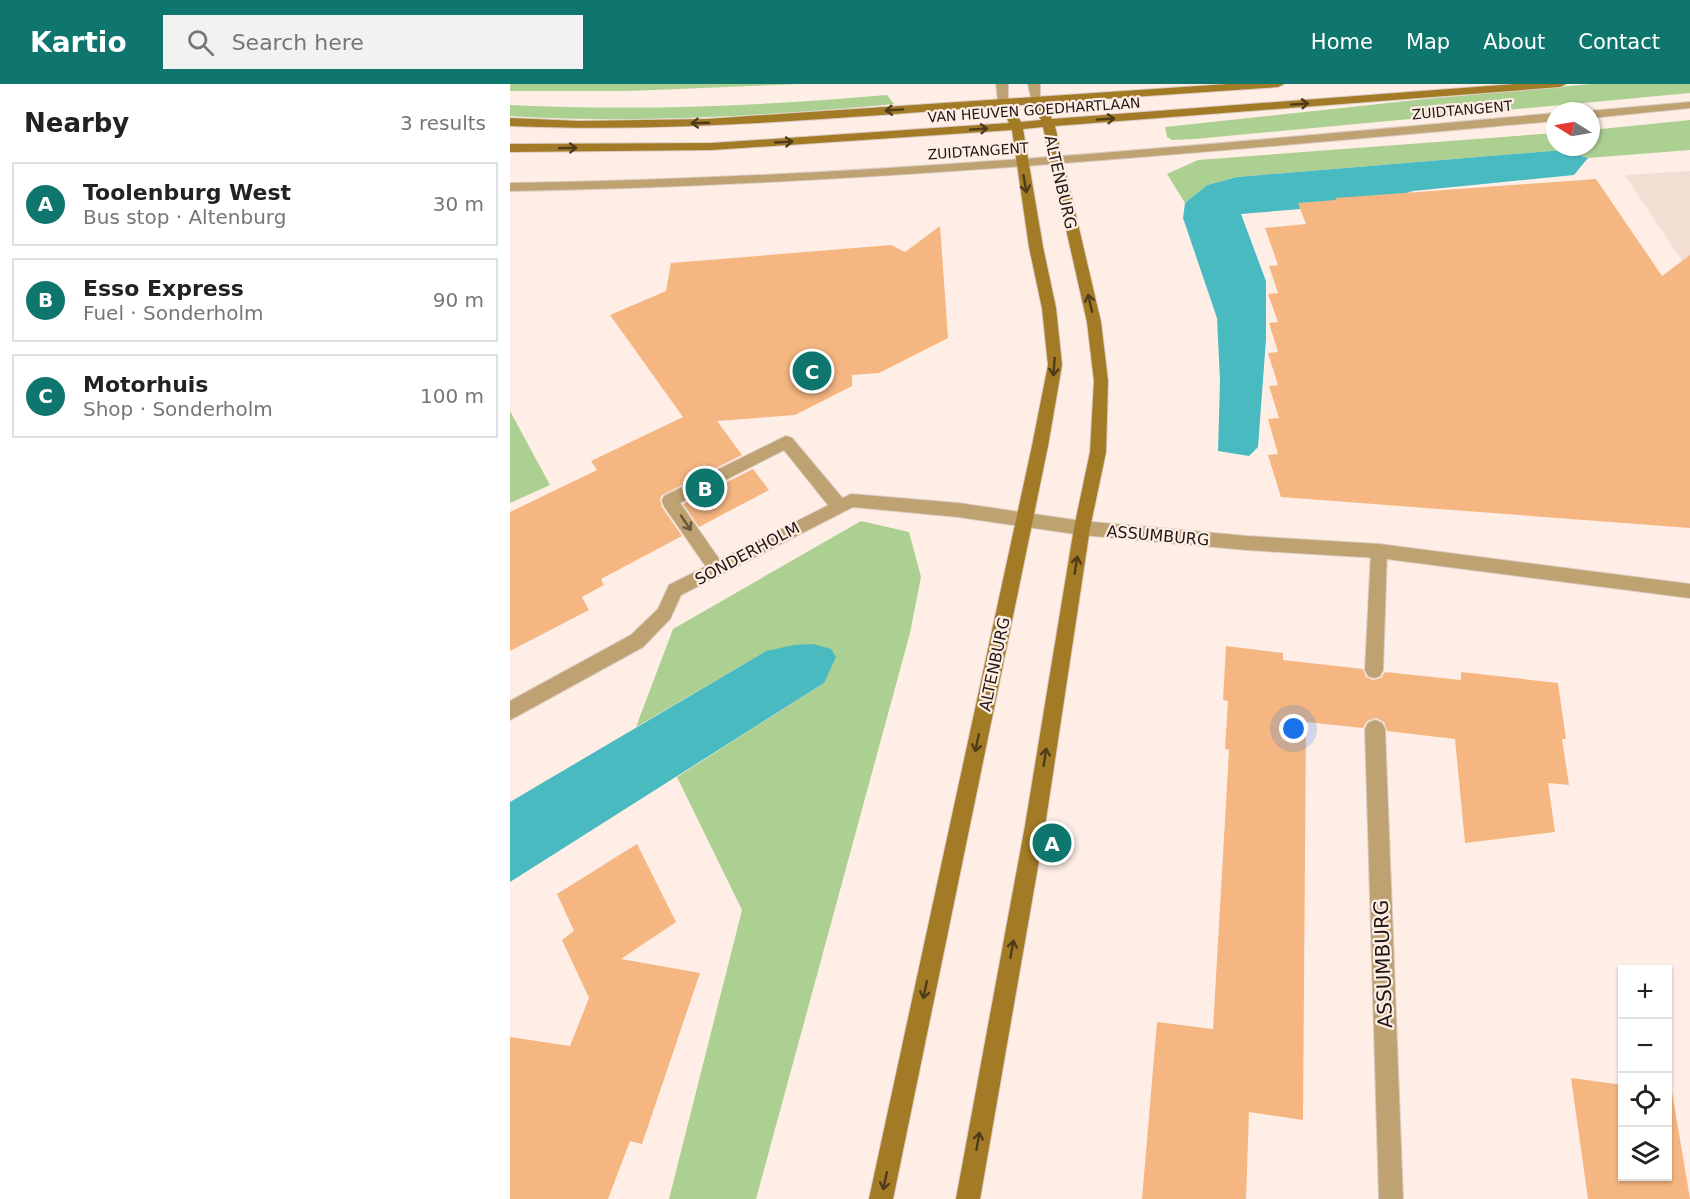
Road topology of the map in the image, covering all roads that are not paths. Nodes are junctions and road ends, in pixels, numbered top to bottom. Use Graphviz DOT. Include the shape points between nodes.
graph roads {
  1 [pos="1002,84"];
  2 [pos="1034,84"];
  3 [pos="1278,84"];
  4 [pos="1560,84"];
  5 [pos="1036,100"];
  6 [pos="1004,102"];
  7 [pos="1690,105"];
  8 [pos="1600,113"];
  9 [pos="1546,118"];
  10 [pos="510,122"];
  11 [pos="1048,123"];
  12 [pos="1017,126"];
  13 [pos="510,148"];
  14 [pos="1057,160"];
  15 [pos="1022,163"];
  16 [pos="510,187"];
  17 [pos="838,505"];
  18 [pos="1024,520"];
  19 [pos="1082,528"];
  20 [pos="1379,550"];
  21 [pos="717,569"];
  22 [pos="1690,591"];
  23 [pos="1374,670"];
  24 [pos="510,711"];
  25 [pos="1375,729"];
  26 [pos="881,1199"];
  27 [pos="968,1199"];
  28 [pos="1391,1199"];
  1 -- 6 [label="street"];
  2 -- 5 [label="street"];
  3 -- 5 [label="main road, VAN HEUVEN GOEDHARTLAAN"];
  11 -- 4 [label="main road, VAN HEUVEN GOEDHARTLAAN, one-way"];
  5 -- 6 [label="main road, VAN HEUVEN GOEDHARTLAAN"];
  5 -- 11 [label="main road, ALTENBURG"];
  6 -- 10 [label="main road, VAN HEUVEN GOEDHARTLAAN, one-way" via="706,123"];
  6 -- 12 [label="main road"];
  7 -- 8 [label="street"];
  9 -- 14 [label="street, ZUIDTANGENT"];
  11 -- 12 [label="main road, VAN HEUVEN GOEDHARTLAAN"];
  11 -- 14 [label="main road, ALTENBURG"];
  13 -- 12 [label="main road, VAN HEUVEN GOEDHARTLAAN, one-way" via="748,144"];
  12 -- 15 [label="main road, ALTENBURG"];
  14 -- 15 [label="street, ZUIDTANGENT"];
  19 -- 14 [label="main road, ALTENBURG, one-way" via="1098,452 1101,381 1094,322"];
  15 -- 16 [label="street, ZUIDTANGENT" via="602,187"];
  15 -- 18 [label="main road, ALTENBURG, one-way" via="1049,308 1055,365"];
  17 -- 18 [label="street, SONDERHOLM" via="851,500"];
  17 -- 21 [label="street, SONDERHOLM"];
  17 -- 21 [label="street, one-way" via="786,442 670,501"];
  18 -- 19 [label="street, ASSUMBURG"];
  18 -- 26 [label="main road, ALTENBURG, one-way"];
  19 -- 20 [label="street, ASSUMBURG"];
  27 -- 19 [label="main road, ALTENBURG, one-way" via="1035,826"];
  20 -- 22 [label="street, ASSUMBURG"];
  20 -- 23 [label="street"];
  21 -- 24 [label="street, SONDERHOLM" via="675,590 664,614 637,641"];
  25 -- 28 [label="street, ASSUMBURG"];
}
